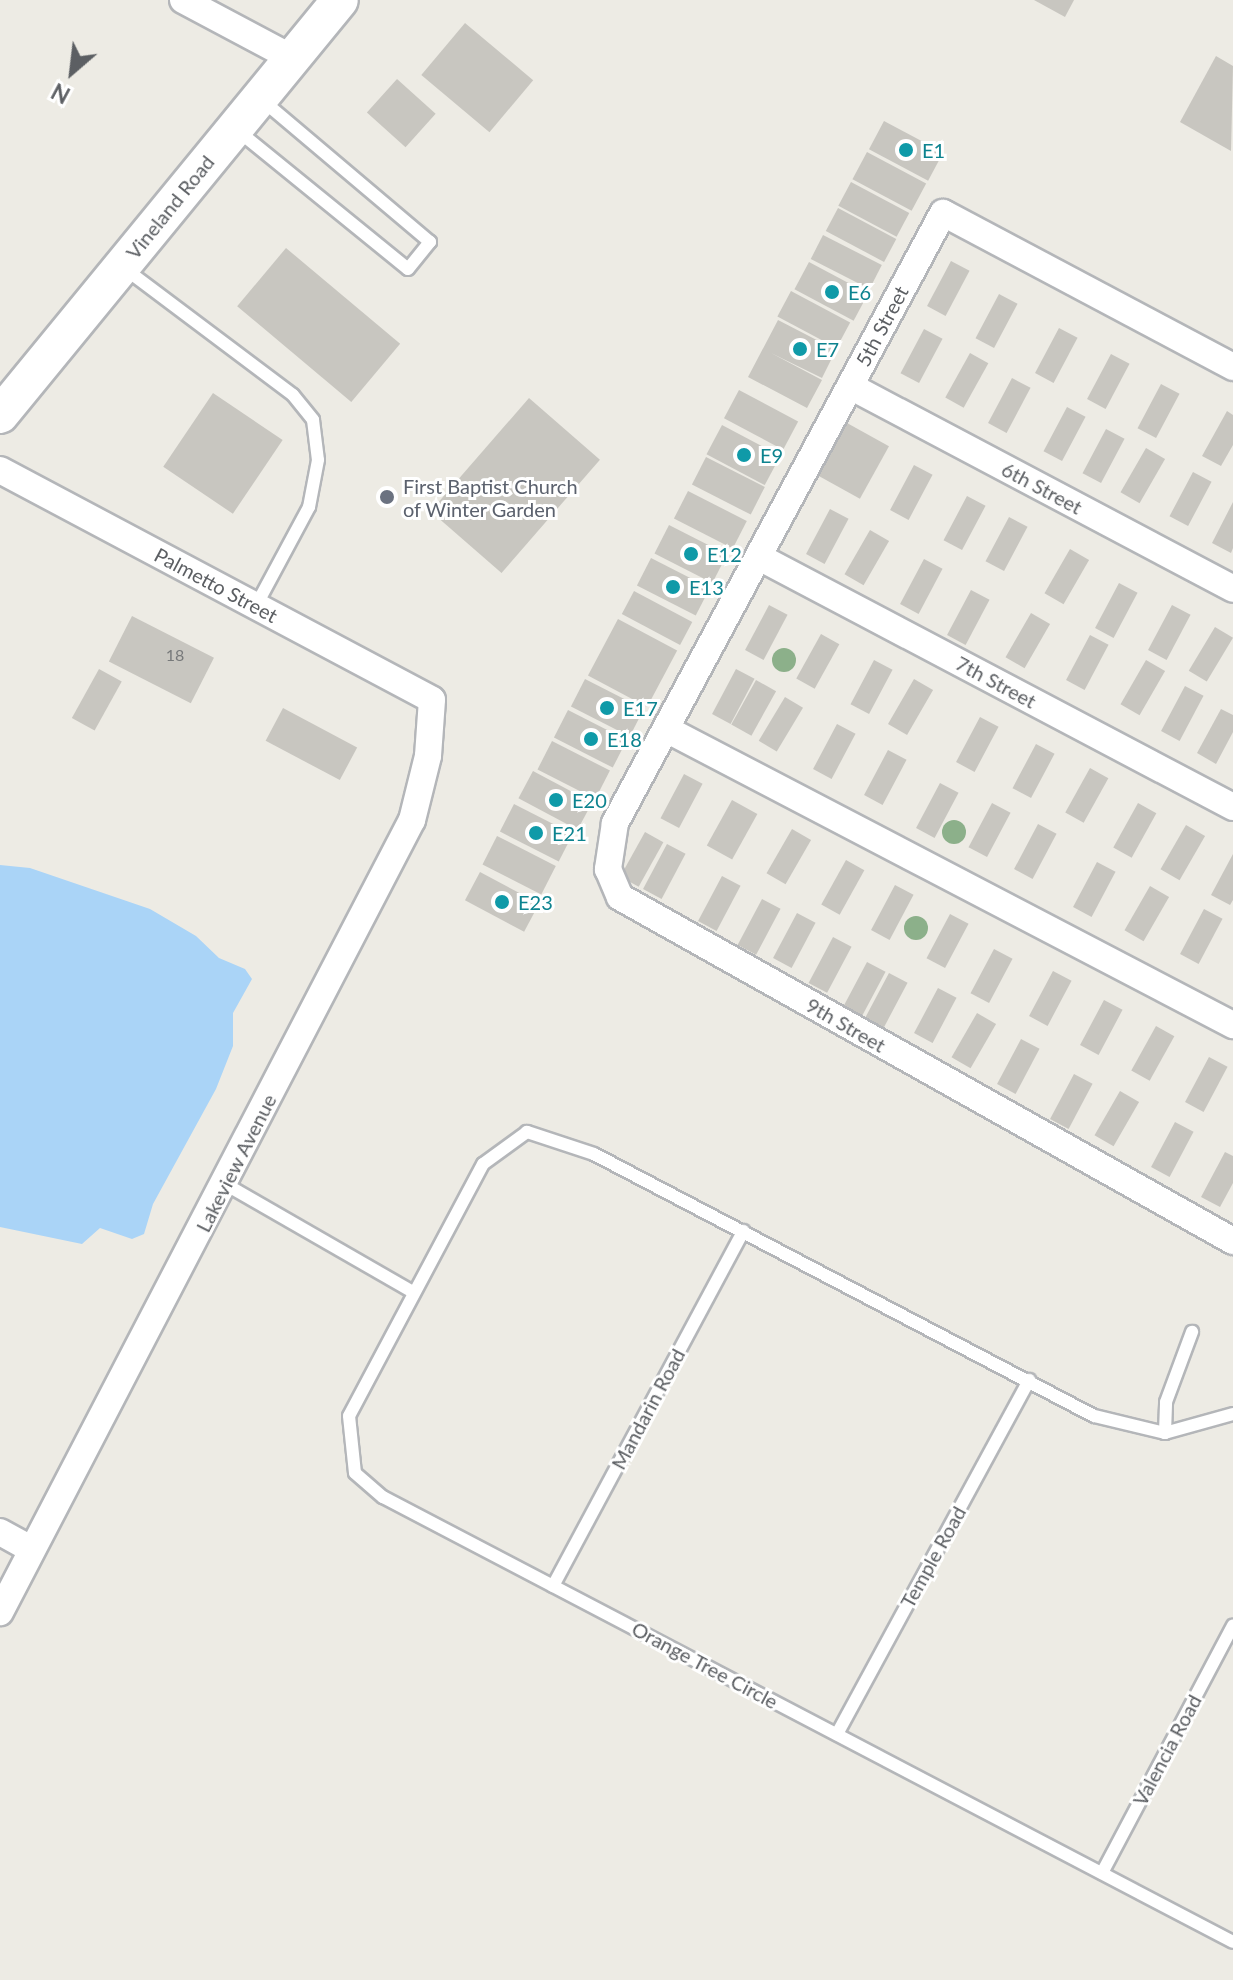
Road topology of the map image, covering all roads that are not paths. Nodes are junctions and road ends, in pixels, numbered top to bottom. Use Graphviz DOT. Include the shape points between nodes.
graph roads {
  1 [pos="183,0"];
  2 [pos="340,0"];
  3 [pos="292,58"];
  4 [pos="259,97"];
  5 [pos="234,128"];
  6 [pos="121,266"];
  7 [pos="1233,367"];
  8 [pos="850,386"];
  9 [pos="0,415"];
  10 [pos="0,470"];
  11 [pos="759,557"];
  12 [pos="1233,589"];
  13 [pos="256,606"];
  14 [pos="432,700"];
  15 [pos="666,729"];
  16 [pos="1233,807"];
  17 [pos="1233,1025"];
  18 [pos="225,1184"];
  19 [pos="743,1231"];
  20 [pos="1233,1241"];
  21 [pos="411,1291"];
  22 [pos="1192,1332"];
  23 [pos="1029,1380"];
  24 [pos="1233,1414"];
  25 [pos="1165,1433"];
  26 [pos="0,1532"];
  27 [pos="31,1549"];
  28 [pos="553,1586"];
  29 [pos="0,1612"];
  30 [pos="1233,1626"];
  31 [pos="837,1734"];
  32 [pos="1102,1873"];
  33 [pos="1233,1942"];
  1 -- 3 [label="street"];
  2 -- 3 [label="main road, Vineland Road"];
  3 -- 4 [label="main road, Vineland Road"];
  4 -- 5 [label="main road, Vineland Road"];
  4 -- 5 [label="lane" via="430,242 408,269"];
  5 -- 6 [label="main road, Vineland Road"];
  6 -- 9 [label="main road, Vineland Road"];
  6 -- 13 [label="lane" via="293,395 313,420 318,460 309,507"];
  7 -- 8 [label="street, 5th Street" via="943,213"];
  8 -- 11 [label="street, 5th Street"];
  8 -- 12 [label="street, 6th Street"];
  10 -- 13 [label="street, Palmetto Street"];
  11 -- 15 [label="street, 5th Street"];
  11 -- 16 [label="street, 7th Street"];
  13 -- 14 [label="street, Palmetto Street"];
  14 -- 18 [label="street, Lakeview Avenue" via="428,756 412,820"];
  15 -- 17 [label="street"];
  15 -- 20 [label="street, 9th Street" via="615,823 608,869 620,897"];
  18 -- 21 [label="lane"];
  18 -- 27 [label="street, Lakeview Avenue"];
  19 -- 21 [label="lane, Orange Tree Circle" via="594,1154 527,1132 483,1164"];
  19 -- 23 [label="lane, Orange Tree Circle"];
  19 -- 28 [label="lane, Mandarin Road"];
  21 -- 28 [label="lane, Orange Tree Circle" via="349,1416 355,1473 383,1497"];
  22 -- 25 [label="lane" via="1166,1402"];
  23 -- 25 [label="lane, Orange Tree Circle" via="1094,1416"];
  23 -- 31 [label="lane, Temple Road"];
  24 -- 25 [label="lane, Orange Tree Circle"];
  26 -- 27 [label="street"];
  27 -- 29 [label="street, Lakeview Avenue"];
  28 -- 31 [label="lane, Orange Tree Circle"];
  30 -- 32 [label="lane, Valencia Road"];
  31 -- 32 [label="lane, Orange Tree Circle"];
  32 -- 33 [label="lane, Orange Tree Circle"];
}
